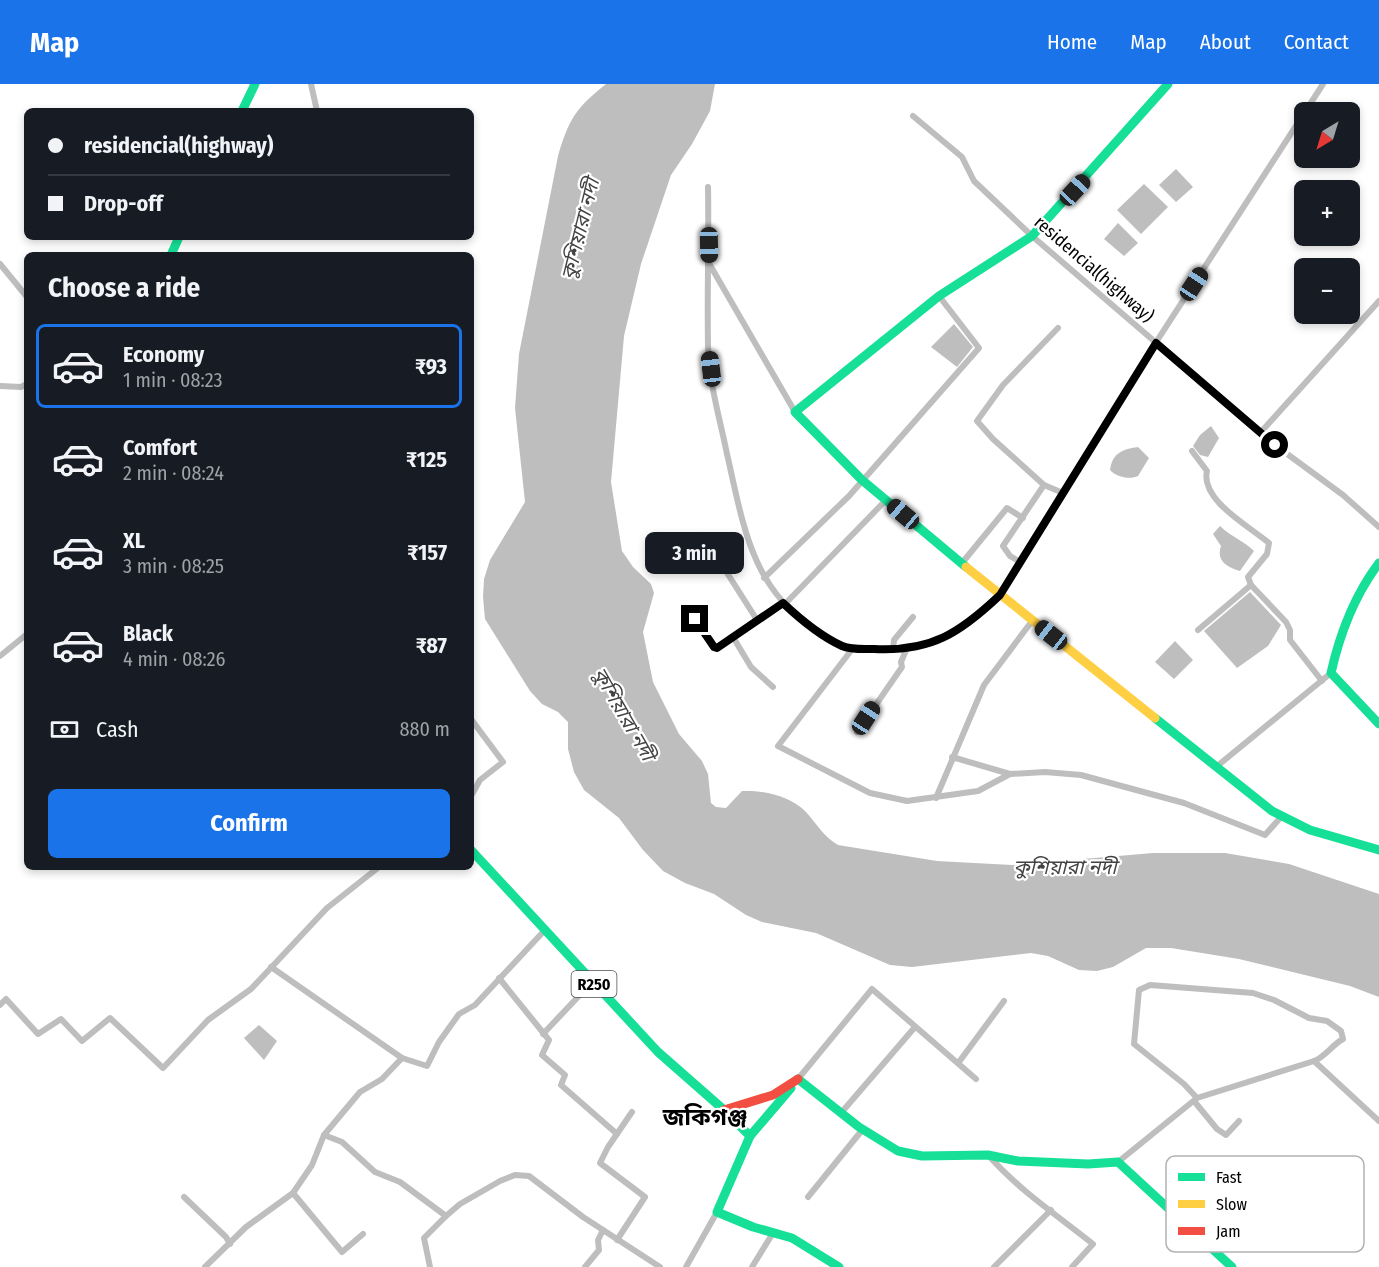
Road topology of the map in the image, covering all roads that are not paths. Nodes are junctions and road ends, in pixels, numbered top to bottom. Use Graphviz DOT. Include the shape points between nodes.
graph roads {
  1 [pos="255,84"];
  2 [pos="311,84"];
  3 [pos="1168,84"];
  4 [pos="1323,84"];
  5 [pos="243,108"];
  6 [pos="316,108"];
  7 [pos="913,116"];
  8 [pos="708,187"];
  9 [pos="1032,236"];
  10 [pos="0,264"];
  11 [pos="710,264"];
  12 [pos="24,293"];
  13 [pos="939,296"];
  14 [pos="1379,301"];
  15 [pos="1058,328"];
  16 [pos="1156,343"];
  17 [pos="0,386"];
  18 [pos="24,386"];
  19 [pos="795,412"];
  20 [pos="1261,432"];
  21 [pos="1192,451"];
  22 [pos="862,480"];
  23 [pos="1044,485"];
  24 [pos="1063,493"];
  25 [pos="886,500"];
  26 [pos="1023,518"];
  27 [pos="1379,527"];
  28 [pos="703,535"];
  29 [pos="1020,562"];
  30 [pos="962,563"];
  31 [pos="1379,563"];
  32 [pos="764,578"];
  33 [pos="1251,585"];
  34 [pos="1000,595"];
  35 [pos="784,604"];
  36 [pos="913,617"];
  37 [pos="695,619"];
  38 [pos="757,620"];
  39 [pos="1032,621"];
  40 [pos="1198,630"];
  41 [pos="24,636"];
  42 [pos="733,637"];
  43 [pos="853,648"];
  44 [pos="906,648"];
  45 [pos="893,650"];
  46 [pos="0,656"];
  47 [pos="1331,673"];
  48 [pos="1322,681"];
  49 [pos="773,687"];
  50 [pos="474,723"];
  51 [pos="1379,724"];
  52 [pos="857,732"];
  53 [pos="952,757"];
  54 [pos="1216,767"];
  55 [pos="1010,774"];
  56 [pos="474,791"];
  57 [pos="936,798"];
  58 [pos="1281,817"];
  59 [pos="1379,850"];
  60 [pos="474,853"];
  61 [pos="375,870"];
  62 [pos="544,931"];
  63 [pos="271,967"];
  64 [pos="499,978"];
  65 [pos="592,981"];
  66 [pos="1004,1001"];
  67 [pos="0,1005"];
  68 [pos="915,1028"];
  69 [pos="543,1034"];
  70 [pos="402,1058"];
  71 [pos="1314,1060"];
  72 [pos="959,1062"];
  73 [pos="798,1079"];
  74 [pos="976,1079"];
  75 [pos="1195,1099"];
  76 [pos="724,1110"];
  77 [pos="632,1112"];
  78 [pos="841,1113"];
  79 [pos="1239,1121"];
  80 [pos="1379,1121"];
  81 [pos="863,1129"];
  82 [pos="617,1134"];
  83 [pos="324,1135"];
  84 [pos="750,1136"];
  85 [pos="988,1155"];
  86 [pos="1118,1162"];
  87 [pos="293,1193"];
  88 [pos="184,1197"];
  89 [pos="808,1197"];
  90 [pos="1166,1206"];
  91 [pos="1051,1210"];
  92 [pos="717,1212"];
  93 [pos="446,1216"];
  94 [pos="603,1230"];
  95 [pos="773,1233"];
  96 [pos="363,1234"];
  97 [pos="617,1240"];
  98 [pos="230,1244"];
  99 [pos="1216,1252"];
  100 [pos="205,1267"];
  101 [pos="430,1267"];
  102 [pos="585,1267"];
  103 [pos="660,1267"];
  104 [pos="686,1267"];
  105 [pos="752,1267"];
  106 [pos="839,1267"];
  107 [pos="994,1267"];
  108 [pos="1072,1267"];
  109 [pos="1232,1267"];
  1 -- 5 [label="street"];
  2 -- 6 [label="street"];
  3 -- 9 [label="street"];
  4 -- 16 [label="street"];
  7 -- 9 [label="street, residencial(highway)" via="962,157 974,181"];
  8 -- 11 [label="street"];
  9 -- 13 [label="street"];
  9 -- 16 [label="street, residencial(highway)"];
  10 -- 12 [label="street"];
  11 -- 19 [label="street"];
  11 -- 32 [label="street" via="708,348 713,391 744,528"];
  13 -- 19 [label="street"];
  13 -- 22 [label="street" via="979,348"];
  14 -- 20 [label="street"];
  15 -- 23 [label="street" via="1003,385 977,421"];
  16 -- 20 [label="street, residencial(highway)"];
  16 -- 24 [label="street"];
  17 -- 18 [label="street"];
  19 -- 22 [label="street"];
  20 -- 27 [label="street, residencial(highway)"];
  21 -- 33 [label="street" via="1207,471 1207,489 1224,508 1269,543 1267,554 1248,577"];
  22 -- 25 [label="street"];
  22 -- 32 [label="street"];
  23 -- 24 [label="street"];
  23 -- 26 [label="street"];
  24 -- 29 [label="street"];
  25 -- 30 [label="street"];
  25 -- 35 [label="street"];
  26 -- 29 [label="street" via="1004,546"];
  26 -- 30 [label="street" via="1007,507"];
  28 -- 38 [label="street"];
  29 -- 34 [label="street"];
  30 -- 34 [label="street"];
  31 -- 47 [label="street" via="1363,585 1336,646"];
  32 -- 35 [label="street"];
  33 -- 40 [label="street"];
  33 -- 48 [label="street" via="1286,622 1290,640"];
  34 -- 39 [label="street"];
  34 -- 44 [label="street" via="943,640"];
  35 -- 38 [label="street"];
  35 -- 43 [label="street" via="804,623 845,648"];
  36 -- 45 [label="street" via="894,640"];
  37 -- 42 [label="street" via="714,647"];
  38 -- 42 [label="street"];
  39 -- 53 [label="street" via="984,685"];
  39 -- 54 [label="street"];
  41 -- 46 [label="street"];
  42 -- 49 [label="street" via="751,667"];
  43 -- 45 [label="street"];
  43 -- 57 [label="street" via="778,746 870,793 907,801"];
  44 -- 45 [label="street"];
  44 -- 52 [label="street" via="902,667"];
  47 -- 48 [label="street"];
  47 -- 51 [label="street"];
  48 -- 54 [label="street"];
  50 -- 56 [label="street" via="503,762 480,780"];
  53 -- 55 [label="street"];
  53 -- 57 [label="street"];
  54 -- 58 [label="street" via="1241,791"];
  55 -- 57 [label="street" via="978,791"];
  55 -- 58 [label="street" via="1081,775 1199,808 1265,835"];
  58 -- 59 [label="street" via="1334,841"];
  60 -- 62 [label="street, R250"];
  61 -- 63 [label="street" via="327,908"];
  62 -- 64 [label="street"];
  62 -- 65 [label="street, R250"];
  63 -- 67 [label="street" via="251,989 208,1020 163,1068 110,1018 82,1041 61,1020 38,1034 6,999"];
  63 -- 70 [label="street"];
  64 -- 69 [label="street"];
  64 -- 70 [label="street" via="475,1005 459,1014 427,1066"];
  65 -- 69 [label="street"];
  65 -- 76 [label="street, R250" via="658,1052"];
  66 -- 72 [label="street"];
  68 -- 72 [label="street"];
  68 -- 73 [label="street" via="872,989"];
  68 -- 78 [label="street"];
  69 -- 82 [label="street" via="549,1040 542,1055 565,1075 561,1085"];
  70 -- 83 [label="street" via="382,1079 360,1092"];
  71 -- 75 [label="street"];
  71 -- 75 [label="street" via="1322,1058 1342,1039 1341,1031 1327,1022 1308,1018 1253,993 1150,985 1139,990 1134,1044"];
  71 -- 80 [label="street"];
  72 -- 74 [label="street"];
  73 -- 76 [label="street" via="773,1095"];
  73 -- 78 [label="street"];
  73 -- 84 [label="street"];
  75 -- 79 [label="street" via="1226,1135"];
  75 -- 86 [label="street"];
  76 -- 84 [label="street"];
  77 -- 82 [label="street"];
  78 -- 81 [label="street"];
  81 -- 85 [label="street" via="906,1153"];
  81 -- 89 [label="street"];
  82 -- 97 [label="street" via="600,1163 645,1197"];
  83 -- 87 [label="street" via="312,1166"];
  83 -- 93 [label="street" via="342,1142 375,1172 400,1182"];
  84 -- 92 [label="street"];
  85 -- 86 [label="street" via="1018,1161"];
  85 -- 91 [label="street" via="1024,1192"];
  86 -- 90 [label="street"];
  87 -- 96 [label="street" via="342,1252"];
  87 -- 98 [label="street" via="246,1227"];
  88 -- 98 [label="street"];
  91 -- 107 [label="street"];
  91 -- 108 [label="street" via="1093,1244"];
  92 -- 95 [label="street"];
  92 -- 104 [label="street"];
  93 -- 94 [label="street" via="515,1174 529,1176"];
  93 -- 101 [label="street" via="424,1238"];
  94 -- 97 [label="street"];
  94 -- 102 [label="street" via="599,1250"];
  95 -- 105 [label="street"];
  95 -- 106 [label="street" via="792,1238"];
  97 -- 103 [label="street"];
  98 -- 100 [label="street"];
  99 -- 109 [label="street"];
}
